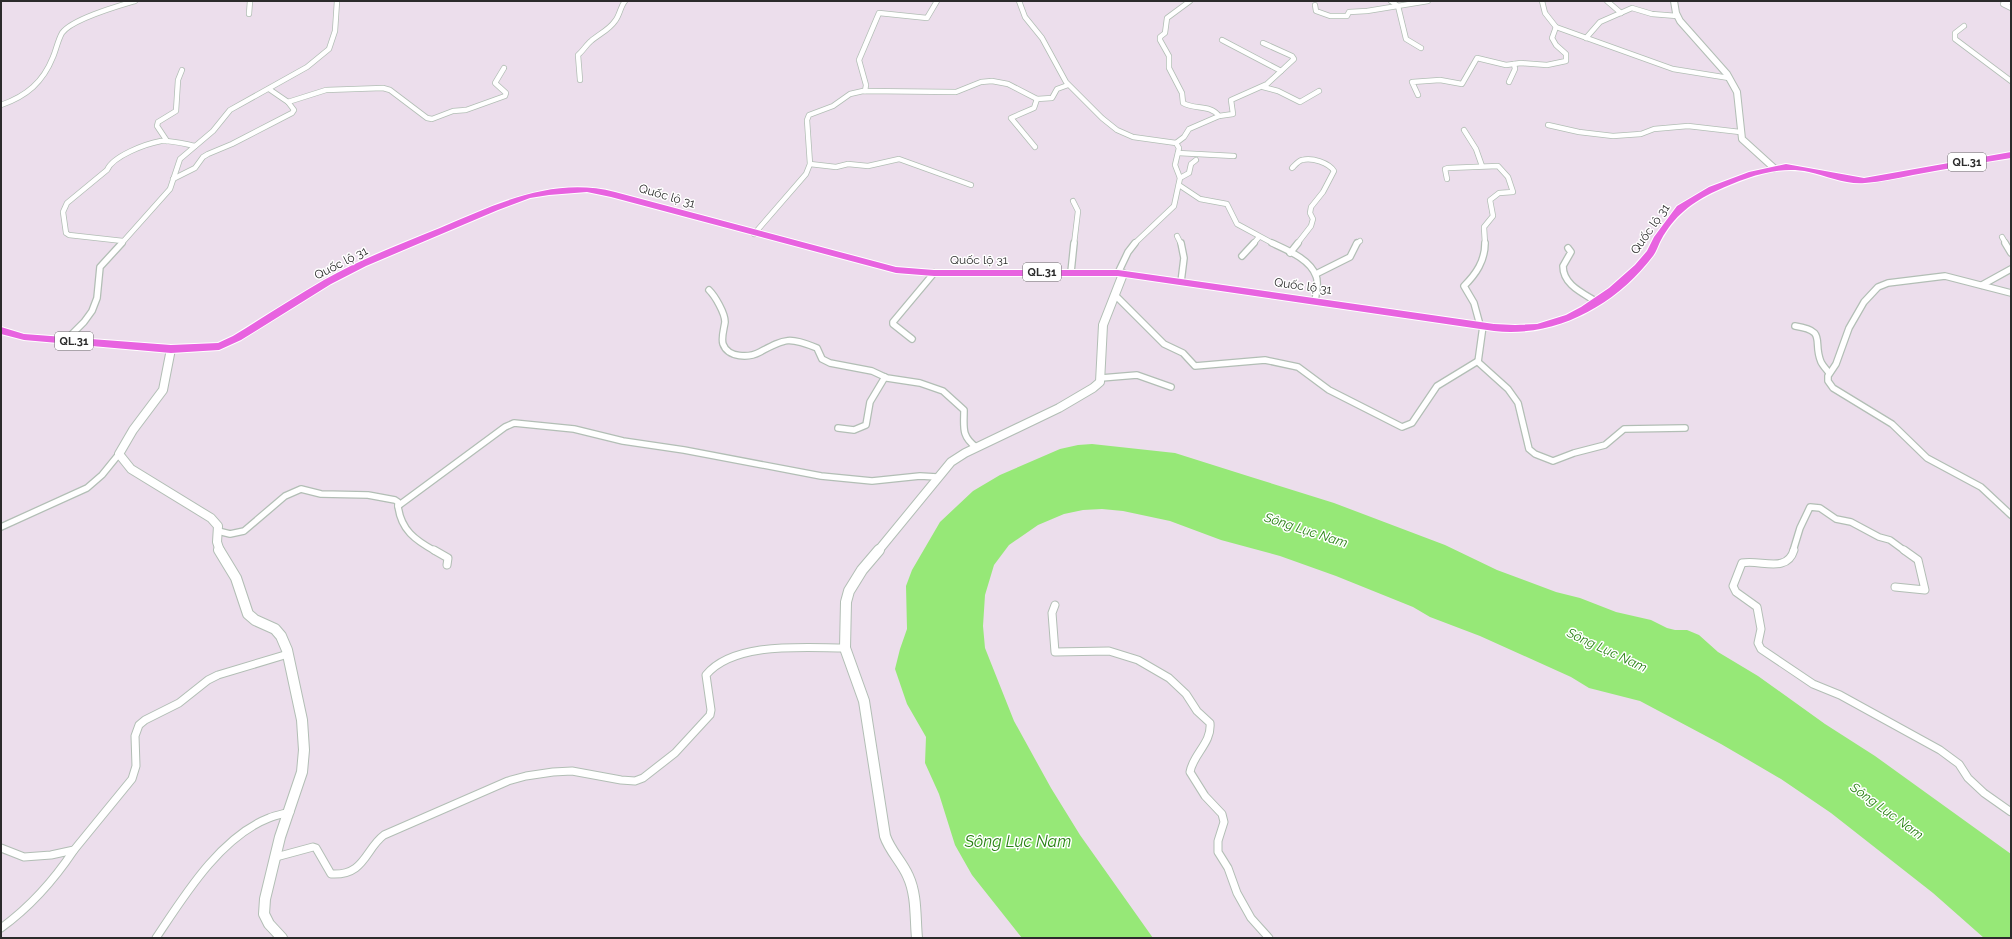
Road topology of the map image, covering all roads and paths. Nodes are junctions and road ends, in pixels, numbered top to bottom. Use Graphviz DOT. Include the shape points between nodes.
graph roads {
  1 [pos="135,1"];
  2 [pos="250,1"];
  3 [pos="337,1"];
  4 [pos="625,1"];
  5 [pos="937,1"];
  6 [pos="1019,1"];
  7 [pos="1190,1"];
  8 [pos="1391,1"];
  9 [pos="1428,1"];
  10 [pos="1542,1"];
  11 [pos="1607,1"];
  12 [pos="1674,1"];
  13 [pos="2011,2"];
  14 [pos="1315,5"];
  15 [pos="1398,6"];
  16 [pos="2011,8"];
  17 [pos="1621,13"];
  18 [pos="248,14"];
  19 [pos="1677,16"];
  20 [pos="1964,26"];
  21 [pos="1556,27"];
  22 [pos="1586,38"];
  23 [pos="1222,40"];
  24 [pos="1263,43"];
  25 [pos="1421,48"];
  26 [pos="1514,64"];
  27 [pos="504,68"];
  28 [pos="182,70"];
  29 [pos="1281,71"];
  30 [pos="1729,78"];
  31 [pos="580,80"];
  32 [pos="2011,81"];
  33 [pos="1509,82"];
  34 [pos="1068,85"];
  35 [pos="1263,87"];
  36 [pos="269,89"];
  37 [pos="865,91"];
  38 [pos="1319,91"];
  39 [pos="1418,95"];
  40 [pos="1037,99"];
  41 [pos="288,102"];
  42 [pos="1,105"];
  43 [pos="1219,116"];
  44 [pos="1548,125"];
  45 [pos="1464,130"];
  46 [pos="1740,132"];
  47 [pos="167,141"];
  48 [pos="1176,143"];
  49 [pos="195,146"];
  50 [pos="1035,147"];
  51 [pos="1178,153"];
  52 [pos="2011,155"];
  53 [pos="1234,156"];
  54 [pos="1196,160"];
  55 [pos="810,164"];
  56 [pos="1482,166"];
  57 [pos="1292,168"];
  58 [pos="1774,168"];
  59 [pos="1180,178"];
  60 [pos="173,179"];
  61 [pos="1447,179"];
  62 [pos="971,185"];
  63 [pos="1179,185"];
  64 [pos="1073,201"];
  65 [pos="754,234"];
  66 [pos="1177,236"];
  67 [pos="2002,237"];
  68 [pos="1259,238"];
  69 [pos="123,241"];
  70 [pos="1360,241"];
  71 [pos="1568,248"];
  72 [pos="1290,252"];
  73 [pos="2011,253"];
  74 [pos="1242,256"];
  75 [pos="2011,269"];
  76 [pos="1071,272"];
  77 [pos="934,273"];
  78 [pos="1121,273"];
  79 [pos="1316,274"];
  80 [pos="1181,282"];
  81 [pos="1982,285"];
  82 [pos="709,290"];
  83 [pos="2011,293"];
  84 [pos="1115,295"];
  85 [pos="1315,301"];
  86 [pos="1596,302"];
  87 [pos="1481,326"];
  88 [pos="1795,326"];
  89 [pos="1,330"];
  90 [pos="912,339"];
  91 [pos="65,341"];
  92 [pos="171,349"];
  93 [pos="1478,361"];
  94 [pos="1829,373"];
  95 [pos="885,377"];
  96 [pos="1101,378"];
  97 [pos="1171,387"];
  98 [pos="838,428"];
  99 [pos="1685,428"];
  100 [pos="976,447"];
  101 [pos="119,454"];
  102 [pos="937,477"];
  103 [pos="398,506"];
  104 [pos="2011,516"];
  105 [pos="1,527"];
  106 [pos="218,531"];
  107 [pos="447,564"];
  108 [pos="1895,587"];
  109 [pos="1055,605"];
  110 [pos="845,648"];
  111 [pos="288,654"];
  112 [pos="290,812"];
  113 [pos="2011,812"];
  114 [pos="1,848"];
  115 [pos="74,850"];
  116 [pos="276,857"];
  117 [pos="1,928"];
  118 [pos="156,938"];
  119 [pos="282,938"];
  120 [pos="917,938"];
  121 [pos="1268,938"];
  1 -- 42 [label="street" via="65,30 37,86 23,97"];
  2 -- 18 [label="street"];
  3 -- 36 [label="street" via="335,31 329,49 307,67"];
  4 -- 31 [label="street" via="620,7 617,19 589,42 578,55"];
  5 -- 37 [label="street" via="927,18 879,13 859,60 866,85"];
  6 -- 34 [label="street" via="1025,17 1042,38"];
  7 -- 43 [label="street" via="1167,18 1165,33 1160,40 1169,56 1169,68 1182,93 1183,103 1207,108"];
  8 -- 15 [label="street"];
  9 -- 15 [label="street"];
  10 -- 21 [label="street" via="1546,13"];
  11 -- 17 [label="street"];
  12 -- 19 [label="street"];
  13 -- 16 [label="street" via="2003,4"];
  14 -- 15 [label="street" via="1317,12 1333,16 1347,16 1349,12"];
  15 -- 25 [label="street" via="1406,39"];
  17 -- 19 [label="street" via="1635,8 1652,14"];
  17 -- 22 [label="street" via="1600,22"];
  19 -- 30 [label="street"];
  20 -- 32 [label="street" via="1955,33 1955,39"];
  21 -- 22 [label="street"];
  21 -- 26 [label="street" via="1552,40 1566,54 1565,62 1548,65"];
  22 -- 30 [label="street" via="1673,69"];
  23 -- 29 [label="street"];
  24 -- 29 [label="street" via="1293,58"];
  26 -- 33 [label="street" via="1515,69"];
  26 -- 39 [label="street" via="1498,64 1476,58 1462,84 1440,80 1412,82"];
  27 -- 41 [label="street" via="495,83 506,96 432,119 412,108 390,90 377,88 326,90"];
  28 -- 47 [label="street" via="177,81 176,111 158,122 157,126"];
  29 -- 35 [label="street"];
  30 -- 46 [label="street" via="1738,94"];
  34 -- 40 [label="street" via="1057,89 1052,98"];
  34 -- 48 [label="street" via="1102,118 1120,131 1134,138 1153,138"];
  35 -- 38 [label="street" via="1300,102"];
  35 -- 43 [label="street" via="1232,99 1230,102 1233,114"];
  36 -- 41 [label="street"];
  36 -- 49 [label="street" via="230,110 213,131"];
  37 -- 40 [label="street" via="956,92 981,82 992,81 1008,84"];
  37 -- 55 [label="street" via="850,94 833,106 809,115 807,120"];
  40 -- 50 [label="street" via="1033,109 1012,118"];
  41 -- 60 [label="street" via="294,110 292,112 208,154 195,168"];
  43 -- 48 [label="street" via="1189,129"];
  44 -- 46 [label="street" via="1613,136 1688,126"];
  45 -- 56 [label="street" via="1476,149"];
  46 -- 58 [label="street" via="1742,139"];
  47 -- 49 [label="street"];
  47 -- 69 [label="street" via="139,147 110,164 107,170 74,196 64,209 65,228 69,235"];
  48 -- 51 [label="street"];
  49 -- 60 [label="street" via="180,159"];
  51 -- 53 [label="street"];
  51 -- 59 [label="street" via="1175,165"];
  52 -- 58 [label="highway, Quốc lộ 31 / QL.31" via="1858,181 1803,169"];
  54 -- 59 [label="street" via="1191,164 1189,173"];
  55 -- 62 [label="street" via="836,167 848,164 868,166 900,159"];
  55 -- 65 [label="street" via="800,182"];
  56 -- 61 [label="street" via="1446,168"];
  56 -- 87 [label="street" via="1500,167 1509,179 1513,191 1499,193 1490,200 1493,216 1483,230 1486,252 1479,268 1464,286 1474,303"];
  57 -- 72 [label="street" via="1304,160 1324,164 1334,172 1312,207 1311,226"];
  58 -- 86 [label="highway, Quốc lộ 31 / QL.31" via="1720,186 1683,205 1636,270"];
  59 -- 63 [label="street"];
  60 -- 69 [label="street" via="170,189"];
  63 -- 68 [label="street" via="1200,199 1227,204 1237,224"];
  63 -- 78 [label="street" via="1174,206 1138,239 1126,256"];
  64 -- 76 [label="street" via="1078,211"];
  65 -- 77 [label="highway, Quốc lộ 31 / QL.31" via="880,267"];
  65 -- 92 [label="highway, Quốc lộ 31 / QL.31" via="600,191 587,189 528,196 363,264 328,282 229,343"];
  66 -- 80 [label="street" via="1184,245"];
  67 -- 73 [label="street"];
  68 -- 72 [label="street"];
  68 -- 74 [label="street"];
  69 -- 91 [label="street" via="100,267 97,276 97,299 91,314"];
  70 -- 79 [label="street" via="1356,243 1350,257"];
  71 -- 86 [label="street" via="1571,252 1563,267 1565,276 1570,283"];
  72 -- 79 [label="street"];
  75 -- 81 [label="street"];
  76 -- 77 [label="highway, Quốc lộ 31 / QL.31"];
  76 -- 78 [label="highway, Quốc lộ 31 / QL.31"];
  77 -- 90 [label="street" via="893,322"];
  78 -- 80 [label="highway, Quốc lộ 31 / QL.31"];
  78 -- 84 [label="street"];
  79 -- 85 [label="street"];
  80 -- 85 [label="highway, Quốc lộ 31 / QL.31"];
  81 -- 83 [label="street"];
  81 -- 94 [label="street" via="1940,276 1888,283 1878,287 1864,302 1849,328 1836,364"];
  82 -- 95 [label="street" via="714,295 725,320 722,338 724,347 735,355 755,355 783,340 798,341 817,348 822,358 830,364 872,371"];
  84 -- 93 [label="street" via="1164,344 1180,352 1195,366 1267,360 1295,366 1332,392 1402,427 1412,423 1437,386"];
  84 -- 96 [label="street" via="1103,324"];
  85 -- 87 [label="highway, Quốc lộ 31 / QL.31"];
  86 -- 87 [label="highway, Quốc lộ 31 / QL.31" via="1572,316 1537,327"];
  87 -- 93 [label="street"];
  88 -- 94 [label="street" via="1814,331 1821,362"];
  89 -- 91 [label="highway, Quốc lộ 31 / QL.31" via="24,337"];
  91 -- 92 [label="highway, Quốc lộ 31 / QL.31"];
  92 -- 101 [label="street" via="163,390 133,430"];
  93 -- 99 [label="street" via="1488,373 1509,389 1519,404 1525,419 1529,448 1535,454 1553,461 1605,445 1624,429"];
  94 -- 104 [label="street" via="1828,381 1833,388 1892,424 1927,458 1981,487"];
  95 -- 98 [label="street" via="870,402 866,425 854,430"];
  95 -- 100 [label="street" via="933,387 954,400 964,410 963,425 967,440"];
  96 -- 97 [label="street" via="1137,375"];
  96 -- 100 [label="street" via="1095,387 1080,396"];
  100 -- 102 [label="street" via="951,462"];
  101 -- 105 [label="street" via="102,474 81,492"];
  101 -- 106 [label="street" via="131,470 211,518 216,523"];
  102 -- 103 [label="street" via="920,476 872,481 821,476 623,441 574,429 514,423 504,427"];
  102 -- 110 [label="street" via="848,591"];
  103 -- 106 [label="street" via="395,500 374,496 321,494 301,489 286,496 244,531 230,534"];
  103 -- 107 [label="street" via="399,519 406,533 448,558"];
  106 -- 111 [label="street" via="217,542 221,555 236,578 248,614 275,629"];
  108 -- 113 [label="street" via="1925,590 1918,560 1890,540 1851,522 1832,517 1820,508 1812,506 1804,518 1789,561 1777,565 1748,561 1742,563 1733,586 1736,592 1757,607 1761,629 1758,643 1761,649 1813,684 1840,695 1940,750 1959,764 1968,778 1984,793"];
  109 -- 121 [label="street" via="1052,613 1055,652 1109,651 1138,660 1169,678 1210,723 1209,737 1190,772 1205,796 1222,814 1224,822 1218,841 1218,852 1251,918"];
  110 -- 116 [label="street" via="763,650 736,657 711,668 706,675 710,715 678,751 641,780 561,771 524,776 378,838 364,861 338,874 331,874 314,847"];
  110 -- 120 [label="street" via="864,701 885,836 890,852 903,868 911,884"];
  111 -- 112 [label="street" via="302,720 304,750 302,772"];
  111 -- 115 [label="street" via="218,675 179,703 139,724 135,736 136,766 132,779"];
  112 -- 116 [label="street" via="280,837"];
  112 -- 118 [label="street" via="261,822 210,863"];
  114 -- 115 [label="street" via="24,857"];
  115 -- 117 [label="street" via="28,904"];
  116 -- 119 [label="street" via="267,886 264,914"];
}
